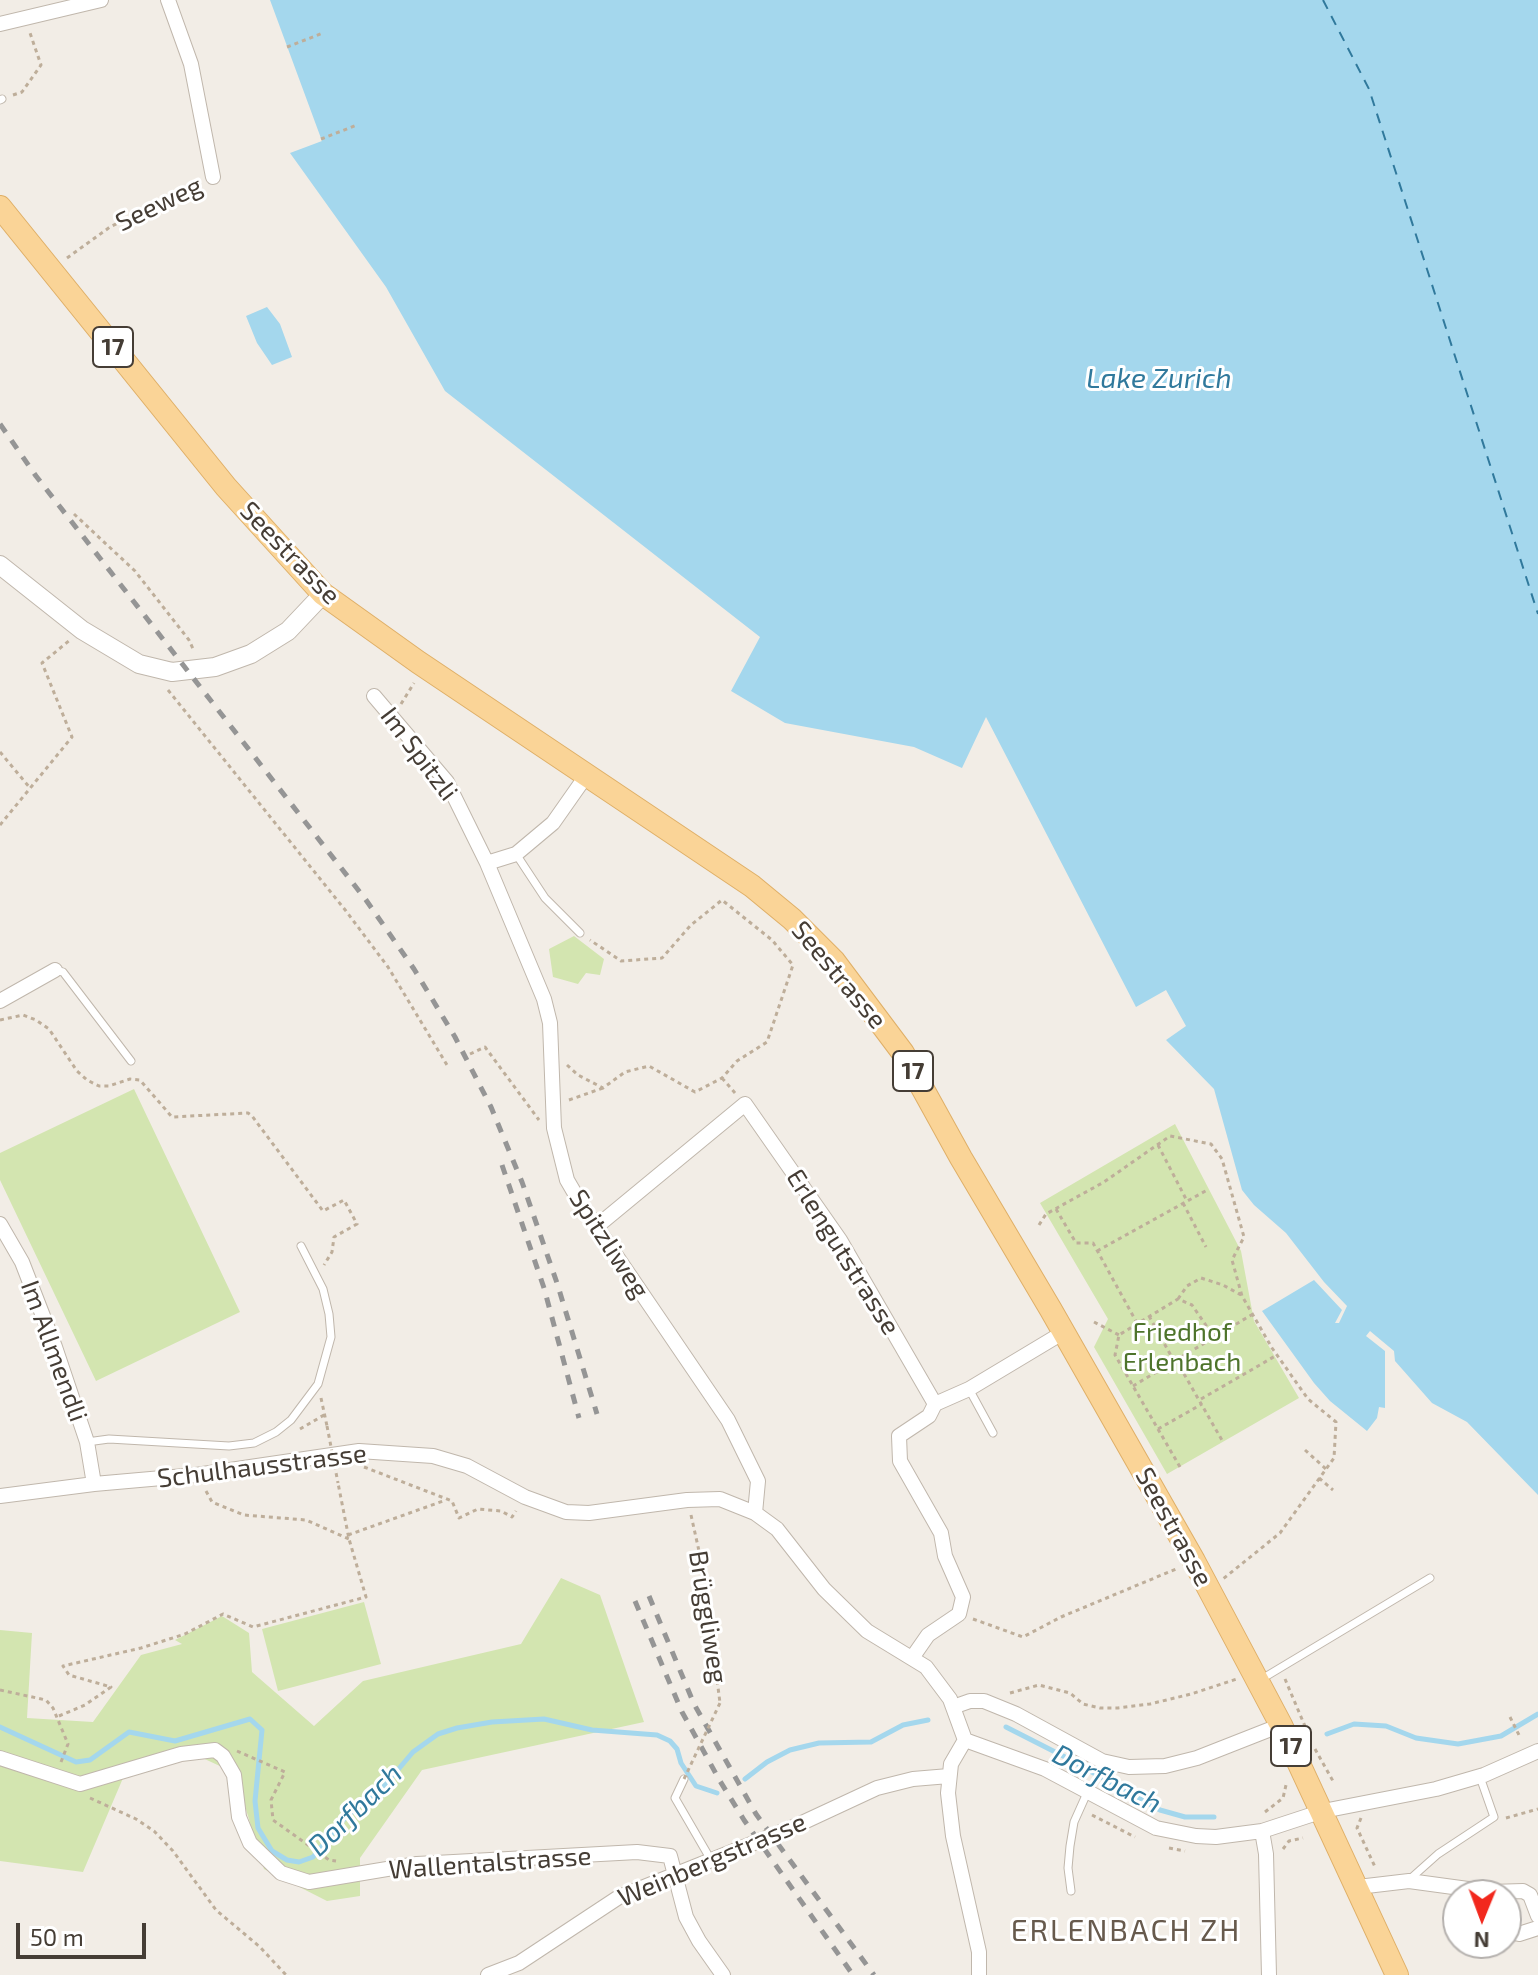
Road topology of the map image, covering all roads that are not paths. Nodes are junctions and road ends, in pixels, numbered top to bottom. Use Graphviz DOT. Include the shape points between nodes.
graph roads {
  1 [pos="101,0"];
  2 [pos="168,0"];
  3 [pos="0,24"];
  4 [pos="213,177"];
  5 [pos="0,207"];
  6 [pos="0,565"];
  7 [pos="323,594"];
  8 [pos="374,696"];
  9 [pos="586,776"];
  10 [pos="516,854"];
  11 [pos="487,863"];
  12 [pos="580,933"];
  13 [pos="55,970"];
  14 [pos="0,1001"];
  15 [pos="131,1061"];
  16 [pos="0,1224"];
  17 [pos="596,1227"];
  18 [pos="301,1246"];
  19 [pos="1064,1332"];
  20 [pos="969,1389"];
  21 [pos="935,1404"];
  22 [pos="993,1433"];
  23 [pos="87,1442"];
  24 [pos="94,1484"];
  25 [pos="0,1496"];
  26 [pos="755,1513"];
  27 [pos="1430,1578"];
  28 [pos="912,1658"];
  29 [pos="1256,1676"];
  30 [pos="953,1707"];
  31 [pos="1281,1725"];
  32 [pos="965,1740"];
  33 [pos="1538,1751"];
  34 [pos="0,1758"];
  35 [pos="949,1776"];
  36 [pos="1479,1776"];
  37 [pos="684,1779"];
  38 [pos="1087,1793"];
  39 [pos="1323,1811"];
  40 [pos="1262,1831"];
  41 [pos="711,1860"];
  42 [pos="675,1873"];
  43 [pos="1409,1881"];
  44 [pos="1442,1885"];
  45 [pos="1358,1887"];
  46 [pos="1071,1891"];
  47 [pos="1522,1891"];
  48 [pos="1538,1916"];
  49 [pos="488,1975"];
  50 [pos="723,1975"];
  51 [pos="979,1975"];
  52 [pos="1269,1975"];
  53 [pos="1397,1975"];
  1 -- 3 [label="street"];
  2 -- 4 [label="street, Seeweg" via="191,64"];
  5 -- 7 [label="main road, Seestrasse / 17" via="226,487"];
  6 -- 7 [label="street" via="82,630 139,664 172,672 251,654 288,631"];
  7 -- 9 [label="main road, Seestrasse / 17"];
  8 -- 11 [label="street, Im Spitzli" via="447,782"];
  9 -- 10 [label="street" via="553,823"];
  9 -- 19 [label="main road, Seestrasse / 17" via="752,886 834,961 903,1053"];
  10 -- 11 [label="street"];
  10 -- 12 [label="lane" via="545,898"];
  11 -- 17 [label="street, Spitzliweg" via="544,999 550,1023 554,1128 567,1180"];
  13 -- 14 [label="street"];
  13 -- 15 [label="lane" via="63,972"];
  16 -- 23 [label="street, Im Allmendli" via="22,1262"];
  17 -- 21 [label="street, Erlengutstrasse" via="745,1104 840,1240"];
  17 -- 26 [label="street, Spitzliweg" via="728,1420 758,1481"];
  18 -- 23 [label="lane" via="317,1275 331,1337 318,1384 291,1420 254,1443 229,1446"];
  19 -- 20 [label="street"];
  19 -- 29 [label="main road, Seestrasse / 17"];
  20 -- 21 [label="street"];
  20 -- 22 [label="lane"];
  21 -- 28 [label="street" via="929,1416 899,1436 900,1461 941,1533 963,1597 959,1614 928,1635"];
  23 -- 24 [label="street, Im Allmendli"];
  24 -- 25 [label="street, Schulhausstrasse"];
  24 -- 26 [label="street, Schulhausstrasse" via="363,1451 433,1456 467,1466 566,1512 720,1499"];
  26 -- 28 [label="street, Schulhausstrasse" via="777,1529 824,1589 867,1631"];
  27 -- 29 [label="lane" via="1281,1668"];
  28 -- 30 [label="street, Schulhausstrasse" via="934,1675"];
  29 -- 31 [label="main road, Seestrasse / 17"];
  30 -- 31 [label="street" via="984,1701 1102,1761 1129,1767 1197,1758"];
  30 -- 32 [label="street, Schulhausstrasse"];
  31 -- 39 [label="main road, Seestrasse / 17"];
  32 -- 35 [label="street"];
  32 -- 38 [label="street" via="1021,1759"];
  33 -- 36 [label="street"];
  34 -- 42 [label="street, Wallentalstrasse" via="80,1784 181,1754 215,1750 234,1775 239,1817 250,1843 281,1873 309,1882 417,1864 637,1852 670,1856"];
  35 -- 41 [label="street, Weinbergstrasse, bridge" via="877,1788"];
  35 -- 51 [label="street" via="953,1836 979,1952"];
  36 -- 39 [label="street"];
  36 -- 43 [label="lane" via="1494,1817 1438,1854"];
  37 -- 41 [label="lane" via="675,1798"];
  38 -- 40 [label="street" via="1177,1834 1216,1837"];
  38 -- 46 [label="lane" via="1070,1846"];
  39 -- 40 [label="street"];
  39 -- 45 [label="main road, Seestrasse / 17"];
  40 -- 52 [label="street"];
  41 -- 42 [label="street, Weinbergstrasse"];
  42 -- 49 [label="street, Weinbergstrasse" via="619,1897 519,1963"];
  42 -- 50 [label="street" via="686,1917"];
  43 -- 44 [label="street"];
  43 -- 45 [label="street"];
  45 -- 53 [label="main road, Seestrasse / 17"];
  47 -- 48 [label="street" via="1530,1895"];
}
